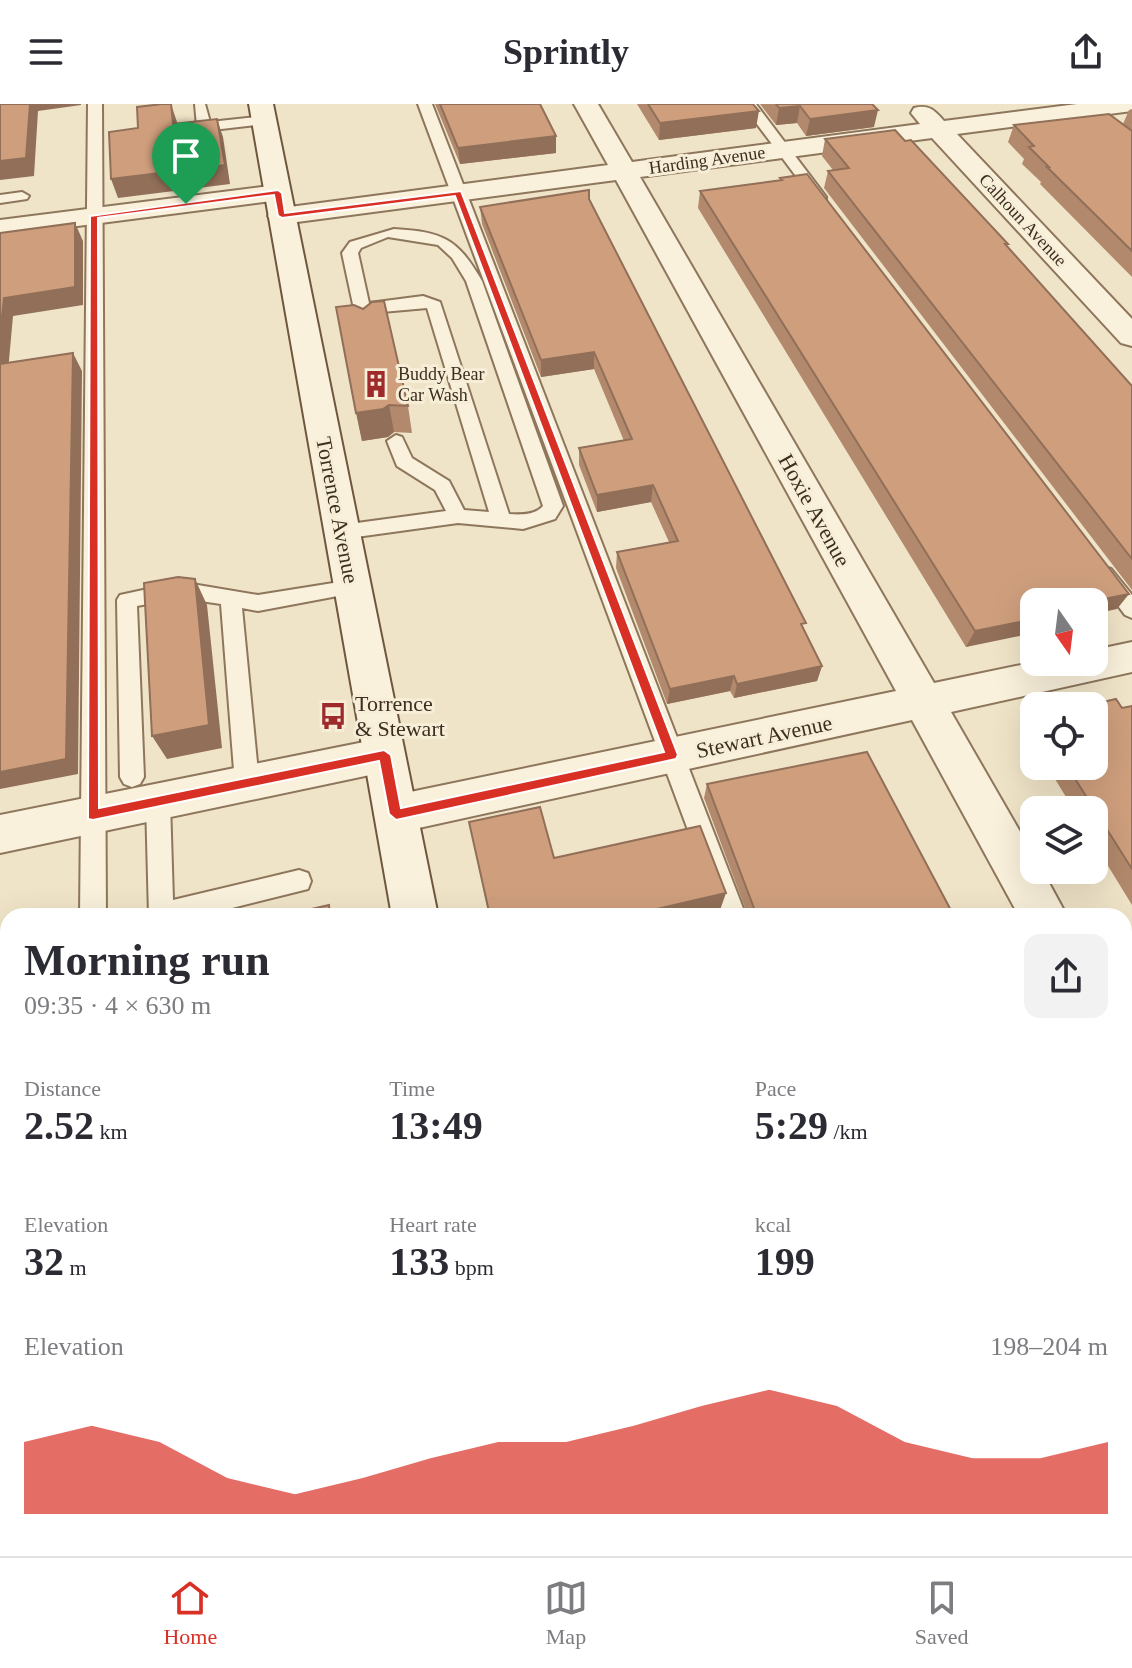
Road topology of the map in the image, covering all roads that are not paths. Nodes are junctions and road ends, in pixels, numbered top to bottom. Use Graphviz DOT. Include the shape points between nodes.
graph roads {
  1 [pos="95,104"];
  2 [pos="425,104"];
  3 [pos="586,104"];
  4 [pos="749,104"];
  5 [pos="914,104"];
  6 [pos="1132,104"];
  7 [pos="200,106"];
  8 [pos="262,112"];
  9 [pos="939,130"];
  10 [pos="784,150"];
  11 [pos="624,171"];
  12 [pos="458,193"];
  13 [pos="22,196"];
  14 [pos="0,199"];
  15 [pos="280,204"];
  16 [pos="831,212"];
  17 [pos="94,216"];
  18 [pos="0,228"];
  19 [pos="362,309"];
  20 [pos="367,329"];
  21 [pos="1132,337"];
  22 [pos="396,441"];
  23 [pos="458,516"];
  24 [pos="501,520"];
  25 [pos="342,532"];
  26 [pos="1094,560"];
  27 [pos="352,587"];
  28 [pos="231,599"];
  29 [pos="1132,610"];
  30 [pos="1132,657"];
  31 [pos="923,702"];
  32 [pos="384,755"];
  33 [pos="672,755"];
  34 [pos="247,783"];
  35 [pos="145,789"];
  36 [pos="396,814"];
  37 [pos="93,815"];
  38 [pos="0,834"];
  39 [pos="299,881"];
  40 [pos="93,908"];
  41 [pos="160,908"];
  42 [pos="186,908"];
  43 [pos="414,908"];
  44 [pos="730,908"];
  45 [pos="1039,908"];
  1 -- 17 [label="lane"];
  2 -- 12 [label="lane"];
  3 -- 11 [label="street, Hoxie Avenue"];
  4 -- 10 [label="lane"];
  5 -- 9 [label="street, Calhoun Avenue"];
  6 -- 9 [label="street, Harding Avenue" via="1096,115"];
  7 -- 8 [label="lane" via="204,127"];
  8 -- 15 [label="street, Torrence Avenue"];
  9 -- 10 [label="street, Harding Avenue"];
  9 -- 21 [label="street, Calhoun Avenue"];
  10 -- 11 [label="street, Harding Avenue"];
  10 -- 16 [label="lane"];
  11 -- 12 [label="street, Harding Avenue"];
  11 -- 31 [label="street, Hoxie Avenue"];
  12 -- 15 [label="street, Harding Avenue"];
  12 -- 33 [label="lane"];
  13 -- 14 [label="lane"];
  15 -- 17 [label="street, Harding Avenue"];
  15 -- 25 [label="street, Torrence Avenue"];
  17 -- 18 [label="street, Harding Avenue"];
  17 -- 37 [label="lane"];
  19 -- 20 [label="lane"];
  19 -- 24 [label="lane" via="423,301 434,305"];
  19 -- 24 [label="lane" via="350,253 355,245 387,235 429,235 459,253 474,281 553,506 548,514 523,522"];
  22 -- 23 [label="lane" via="404,462 442,486"];
  23 -- 24 [label="lane"];
  23 -- 25 [label="lane"];
  25 -- 27 [label="street, Torrence Avenue"];
  26 -- 29 [label="lane"];
  27 -- 28 [label="lane" via="258,603"];
  27 -- 32 [label="street, Torrence Avenue"];
  28 -- 34 [label="lane"];
  28 -- 35 [label="lane" via="180,590 127,600"];
  30 -- 31 [label="street, Stewart Avenue"];
  31 -- 33 [label="street, Stewart Avenue"];
  31 -- 45 [label="street, Hoxie Avenue"];
  32 -- 34 [label="street"];
  32 -- 36 [label="street, Torrence Avenue"];
  33 -- 36 [label="street, Stewart Avenue"];
  33 -- 44 [label="lane"];
  34 -- 35 [label="street"];
  35 -- 37 [label="street"];
  35 -- 41 [label="lane"];
  36 -- 43 [label="street, Torrence Avenue"];
  37 -- 38 [label="street"];
  37 -- 40 [label="lane"];
  39 -- 42 [label="lane"];
}
